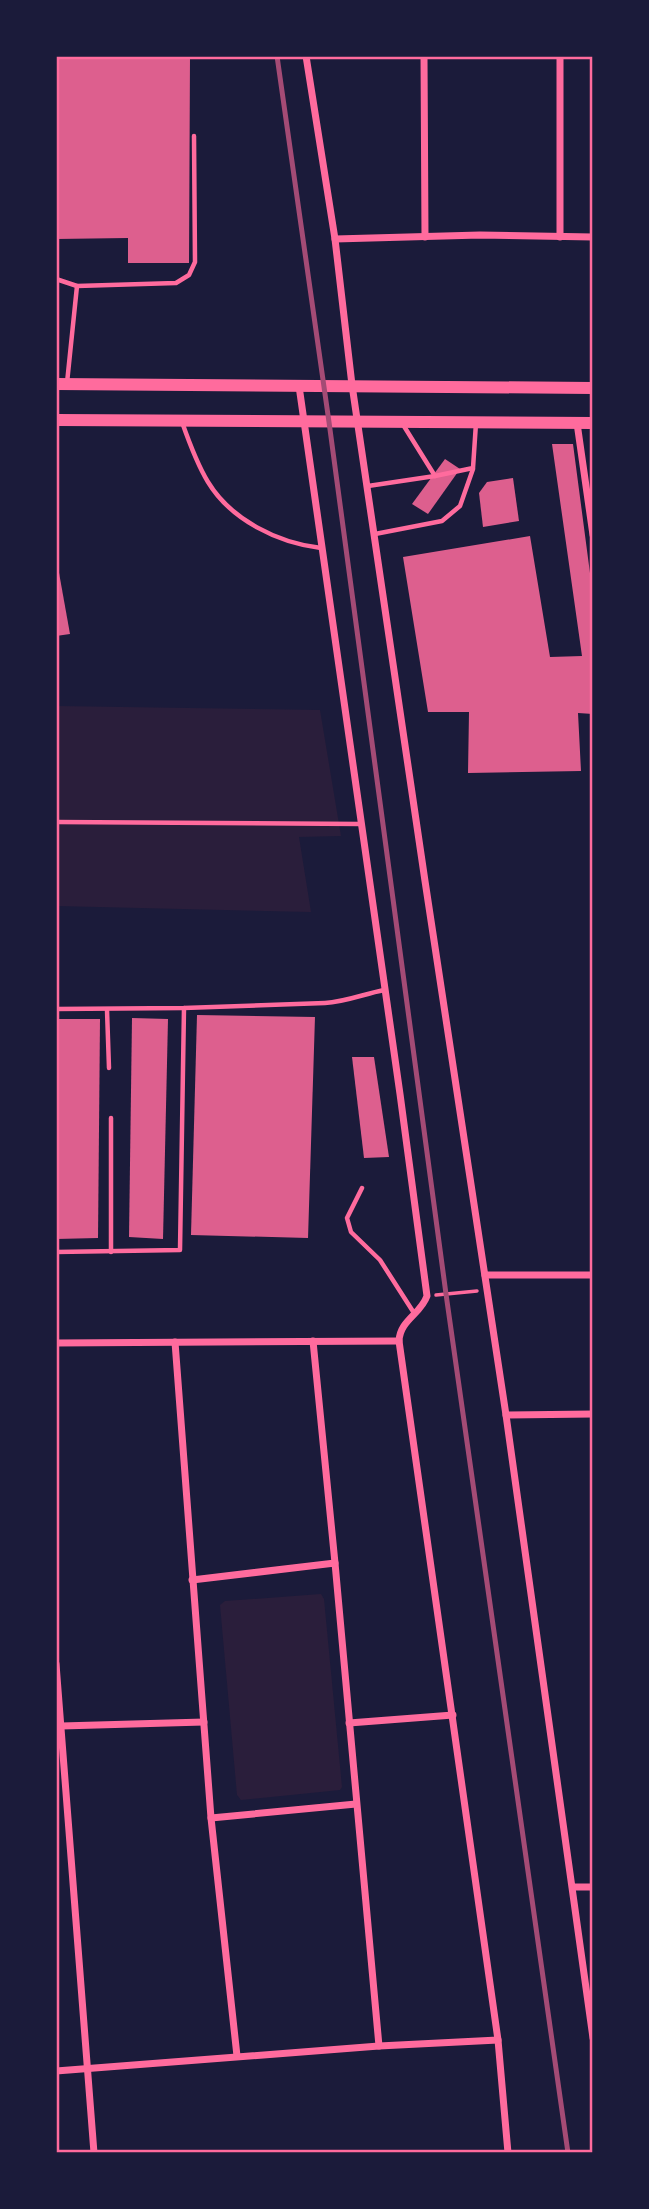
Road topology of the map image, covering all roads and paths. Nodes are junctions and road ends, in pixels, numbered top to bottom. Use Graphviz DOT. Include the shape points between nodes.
graph roads {
  1 [pos="306,56"];
  2 [pos="424,56"];
  3 [pos="560,56"];
  4 [pos="194,136"];
  5 [pos="425,237"];
  6 [pos="560,237"];
  7 [pos="593,237"];
  8 [pos="335,239"];
  9 [pos="56,279"];
  10 [pos="77,286"];
  11 [pos="62,384"];
  12 [pos="352,385"];
  13 [pos="299,386"];
  14 [pos="593,388"];
  15 [pos="56,421"];
  16 [pos="181,422"];
  17 [pos="303,422"];
  18 [pos="358,423"];
  19 [pos="402,423"];
  20 [pos="476,423"];
  21 [pos="577,423"];
  22 [pos="593,423"];
  23 [pos="473,468"];
  24 [pos="435,476"];
  25 [pos="367,486"];
  26 [pos="374,535"];
  27 [pos="593,535"];
  28 [pos="321,548"];
  29 [pos="56,822"];
  30 [pos="361,824"];
  31 [pos="384,990"];
  32 [pos="184,1008"];
  33 [pos="56,1009"];
  34 [pos="107,1010"];
  35 [pos="109,1068"];
  36 [pos="111,1118"];
  37 [pos="362,1188"];
  38 [pos="56,1252"];
  39 [pos="111,1252"];
  40 [pos="485,1275"];
  41 [pos="593,1275"];
  42 [pos="486,1290"];
  43 [pos="427,1296"];
  44 [pos="414,1313"];
  45 [pos="313,1341"];
  46 [pos="399,1341"];
  47 [pos="175,1342"];
  48 [pos="56,1343"];
  49 [pos="593,1414"];
  50 [pos="506,1415"];
  51 [pos="335,1563"];
  52 [pos="192,1580"];
  53 [pos="56,1664"];
  54 [pos="453,1715"];
  55 [pos="204,1722"];
  56 [pos="349,1723"];
  57 [pos="61,1726"];
  58 [pos="60,1774"];
  59 [pos="356,1804"];
  60 [pos="211,1818"];
  61 [pos="573,1887"];
  62 [pos="593,1887"];
  63 [pos="593,2038"];
  64 [pos="498,2040"];
  65 [pos="379,2046"];
  66 [pos="237,2056"];
  67 [pos="87,2069"];
  68 [pos="56,2071"];
  69 [pos="94,2153"];
  70 [pos="508,2153"];
  1 -- 8 [label="street"];
  2 -- 5 [label="street"];
  3 -- 6 [label="street"];
  4 -- 10 [label="lane" via="195,262 189,275 176,283"];
  5 -- 6 [label="street"];
  5 -- 8 [label="street"];
  6 -- 7 [label="street"];
  8 -- 12 [label="street"];
  9 -- 10 [label="lane"];
  10 -- 11 [label="lane"];
  11 -- 13 [label="main road"];
  12 -- 13 [label="main road"];
  12 -- 14 [label="main road"];
  12 -- 18 [label="street"];
  13 -- 17 [label="street"];
  15 -- 16 [label="main road"];
  16 -- 17 [label="main road"];
  16 -- 28 [label="lane" via="209,483 235,514 266,533"];
  17 -- 18 [label="main road"];
  17 -- 28 [label="street"];
  18 -- 19 [label="main road"];
  18 -- 25 [label="street"];
  19 -- 20 [label="main road"];
  19 -- 24 [label="lane"];
  20 -- 21 [label="main road"];
  20 -- 23 [label="lane"];
  21 -- 22 [label="main road"];
  21 -- 27 [label="street"];
  23 -- 24 [label="lane"];
  23 -- 26 [label="lane" via="460,506 442,521"];
  24 -- 25 [label="lane"];
  25 -- 26 [label="street"];
  26 -- 40 [label="street"];
  28 -- 30 [label="street"];
  29 -- 30 [label="lane"];
  30 -- 31 [label="street"];
  31 -- 32 [label="lane" via="342,1002"];
  31 -- 43 [label="street"];
  32 -- 34 [label="lane"];
  32 -- 39 [label="lane" via="180,1250"];
  33 -- 34 [label="lane"];
  34 -- 35 [label="lane"];
  36 -- 39 [label="lane"];
  37 -- 44 [label="lane" via="347,1219 351,1232 380,1260"];
  38 -- 39 [label="lane"];
  40 -- 41 [label="street"];
  40 -- 42 [label="street"];
  42 -- 43 [label="path"];
  42 -- 50 [label="street"];
  43 -- 44 [label="street"];
  44 -- 46 [label="street" via="401,1327"];
  45 -- 46 [label="street"];
  45 -- 47 [label="street"];
  45 -- 51 [label="street"];
  46 -- 54 [label="street"];
  47 -- 48 [label="street"];
  47 -- 52 [label="street"];
  49 -- 50 [label="street"];
  50 -- 61 [label="street"];
  51 -- 52 [label="street"];
  51 -- 56 [label="street"];
  52 -- 55 [label="street"];
  53 -- 57 [label="street"];
  54 -- 56 [label="street"];
  54 -- 64 [label="street"];
  55 -- 57 [label="street"];
  55 -- 60 [label="street"];
  56 -- 59 [label="street"];
  57 -- 58 [label="street"];
  58 -- 67 [label="street"];
  59 -- 60 [label="street"];
  59 -- 65 [label="street"];
  60 -- 66 [label="street"];
  61 -- 62 [label="street"];
  61 -- 63 [label="street"];
  64 -- 65 [label="street"];
  64 -- 70 [label="street"];
  65 -- 66 [label="street"];
  66 -- 67 [label="street"];
  67 -- 68 [label="street"];
  67 -- 69 [label="street"];
}
